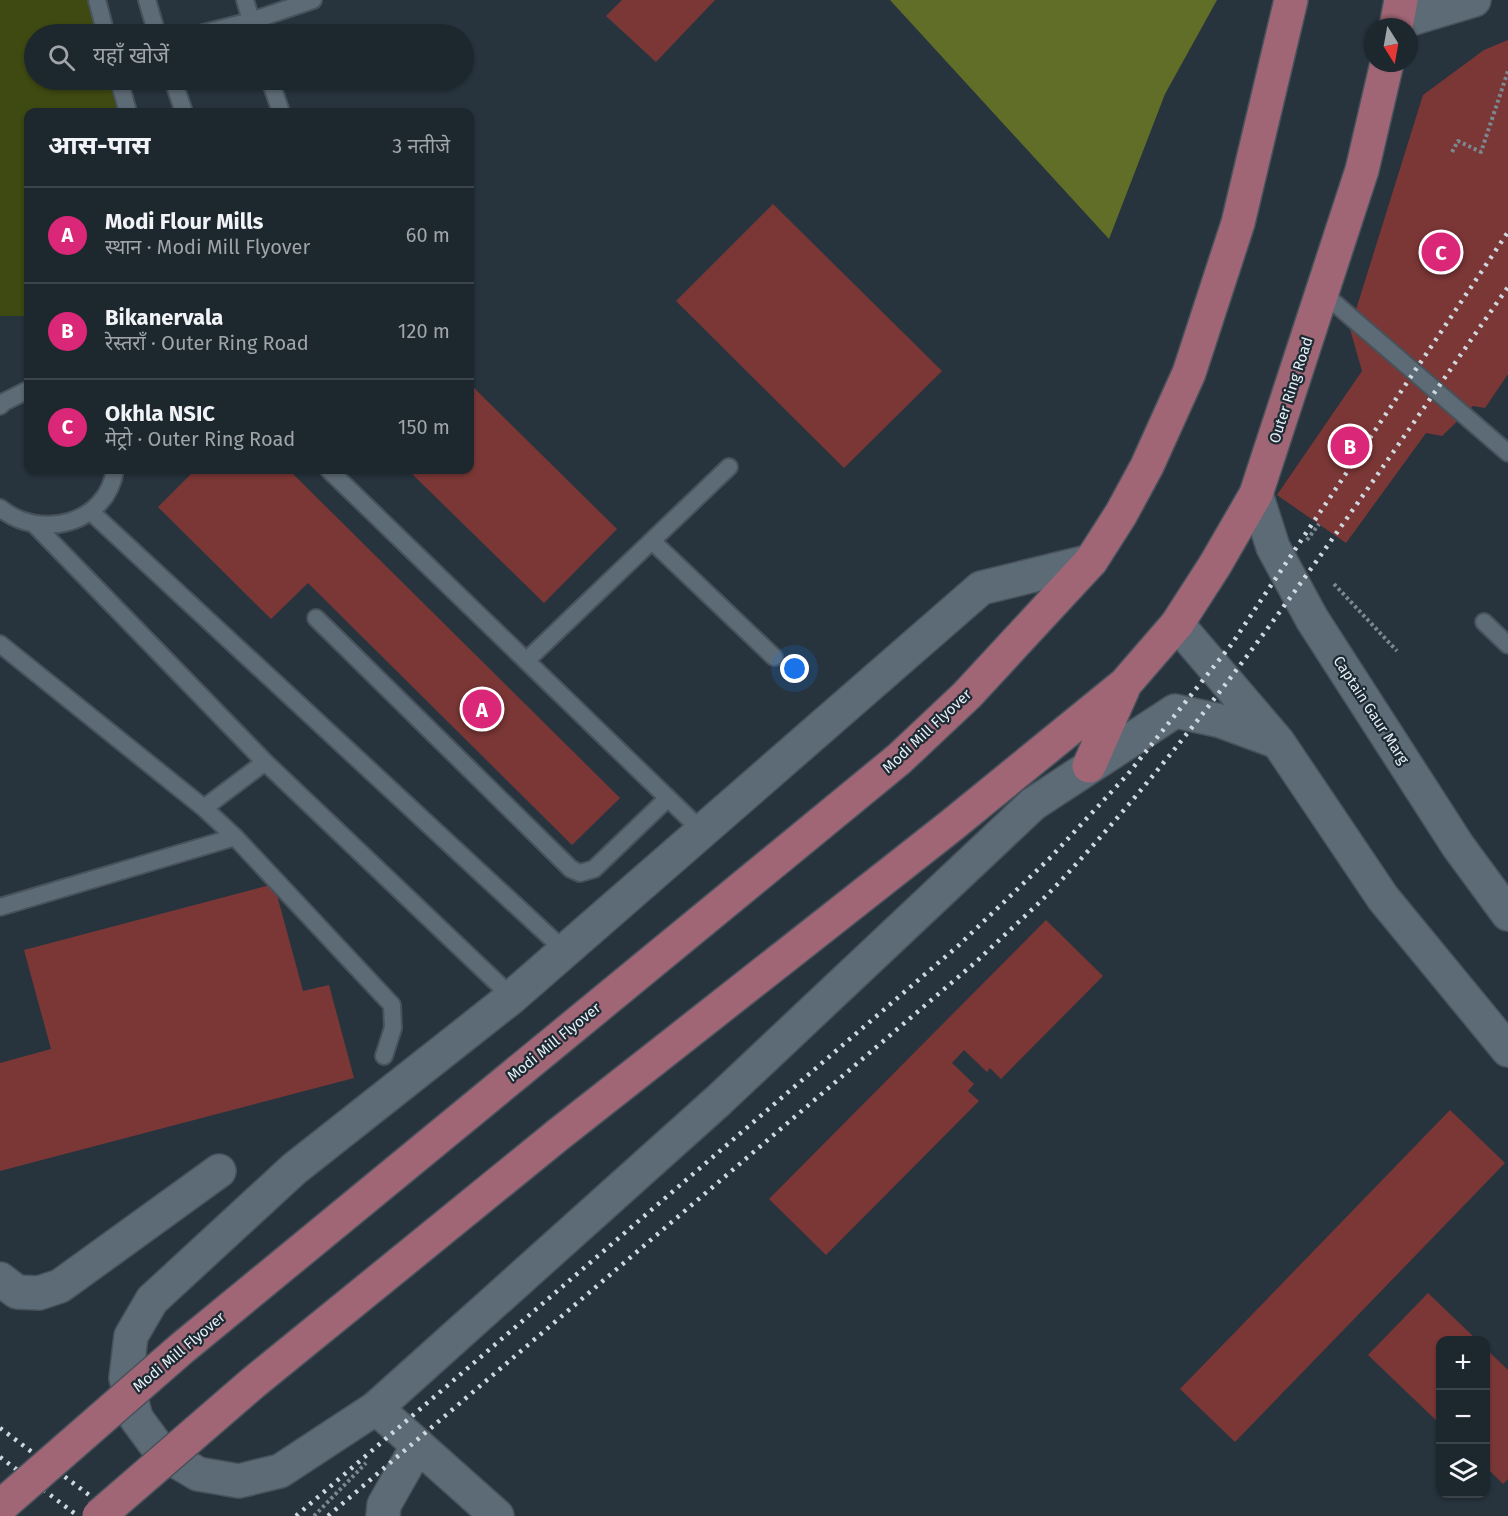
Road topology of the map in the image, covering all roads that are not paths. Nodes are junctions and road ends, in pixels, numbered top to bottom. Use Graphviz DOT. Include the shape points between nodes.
graph roads {
  1 [pos="97,0"];
  2 [pos="147,0"];
  3 [pos="245,0"];
  4 [pos="313,0"];
  5 [pos="1292,0"];
  6 [pos="1460,2"];
  7 [pos="1398,17"];
  8 [pos="103,24"];
  9 [pos="154,24"];
  10 [pos="252,24"];
  11 [pos="262,24"];
  12 [pos="1385,72"];
  13 [pos="122,90"];
  14 [pos="176,90"];
  15 [pos="273,90"];
  16 [pos="127,108"];
  17 [pos="182,108"];
  18 [pos="280,108"];
  19 [pos="1323,293"];
  20 [pos="24,392"];
  21 [pos="0,406"];
  22 [pos="1508,453"];
  23 [pos="729,467"];
  24 [pos="114,474"];
  25 [pos="334,474"];
  26 [pos="1256,494"];
  27 [pos="0,508"];
  28 [pos="91,512"];
  29 [pos="35,525"];
  30 [pos="652,541"];
  31 [pos="1091,561"];
  32 [pos="316,618"];
  33 [pos="1484,622"];
  34 [pos="1177,624"];
  35 [pos="0,644"];
  36 [pos="1508,645"];
  37 [pos="7,657"];
  38 [pos="774,657"];
  39 [pos="526,661"];
  40 [pos="1125,684"];
  41 [pos="1278,742"];
  42 [pos="265,762"];
  43 [pos="1089,766"];
  44 [pos="668,798"];
  45 [pos="204,808"];
  46 [pos="702,831"];
  47 [pos="236,837"];
  48 [pos="0,907"];
  49 [pos="1508,914"];
  50 [pos="564,951"];
  51 [pos="512,997"];
  52 [pos="1508,1050"];
  53 [pos="384,1056"];
  54 [pos="219,1172"];
  55 [pos="0,1279"];
  56 [pos="398,1427"];
  57 [pos="0,1507"];
  58 [pos="99,1516"];
  59 [pos="383,1516"];
  60 [pos="497,1516"];
  1 -- 8 [label="lane"];
  2 -- 9 [label="lane"];
  3 -- 10 [label="lane"];
  4 -- 11 [label="lane"];
  5 -- 31 [label="main road" via="1238,223 1189,373 1147,466"];
  6 -- 7 [label="main road"];
  12 -- 19 [label="main road, Outer Ring Road" via="1362,170"];
  13 -- 16 [label="lane"];
  14 -- 17 [label="lane"];
  15 -- 18 [label="lane"];
  19 -- 22 [label="lane"];
  19 -- 26 [label="main road, Outer Ring Road"];
  20 -- 21 [label="lane"];
  23 -- 30 [label="lane"];
  24 -- 28 [label="lane" via="104,498"];
  25 -- 39 [label="lane"];
  26 -- 34 [label="main road, Outer Ring Road"];
  26 -- 49 [label="main road, Captain Gaur Marg" via="1274,546 1312,619 1458,846"];
  27 -- 29 [label="lane"];
  28 -- 29 [label="lane" via="66,522"];
  28 -- 50 [label="lane"];
  29 -- 42 [label="lane"];
  30 -- 38 [label="lane"];
  30 -- 39 [label="lane"];
  31 -- 46 [label="main road" via="981,588"];
  31 -- 57 [label="main road, Modi Mill Flyover, bridge" via="967,695 899,759 181,1349"];
  32 -- 44 [label="lane" via="571,869 580,873 594,869"];
  33 -- 36 [label="lane"];
  34 -- 40 [label="main road, Outer Ring Road"];
  34 -- 41 [label="main road"];
  35 -- 37 [label="lane"];
  37 -- 45 [label="lane"];
  39 -- 44 [label="lane"];
  40 -- 43 [label="main road"];
  40 -- 58 [label="main road, bridge" via="559,1134 254,1382"];
  41 -- 43 [label="main road" via="1221,721 1175,711"];
  41 -- 52 [label="main road" via="1383,898"];
  42 -- 45 [label="lane"];
  42 -- 51 [label="lane"];
  43 -- 56 [label="main road" via="1033,804 719,1100"];
  44 -- 46 [label="lane"];
  45 -- 47 [label="lane"];
  46 -- 50 [label="main road"];
  47 -- 48 [label="lane"];
  47 -- 53 [label="lane" via="392,1005 393,1028"];
  50 -- 51 [label="main road"];
  51 -- 56 [label="main road" via="294,1169 152,1300 131,1336 126,1378 136,1418 161,1452 198,1474 239,1480 280,1471"];
  54 -- 55 [label="main road" via="60,1286 39,1293 17,1292"];
  56 -- 59 [label="main road"];
  56 -- 60 [label="main road"];
}
